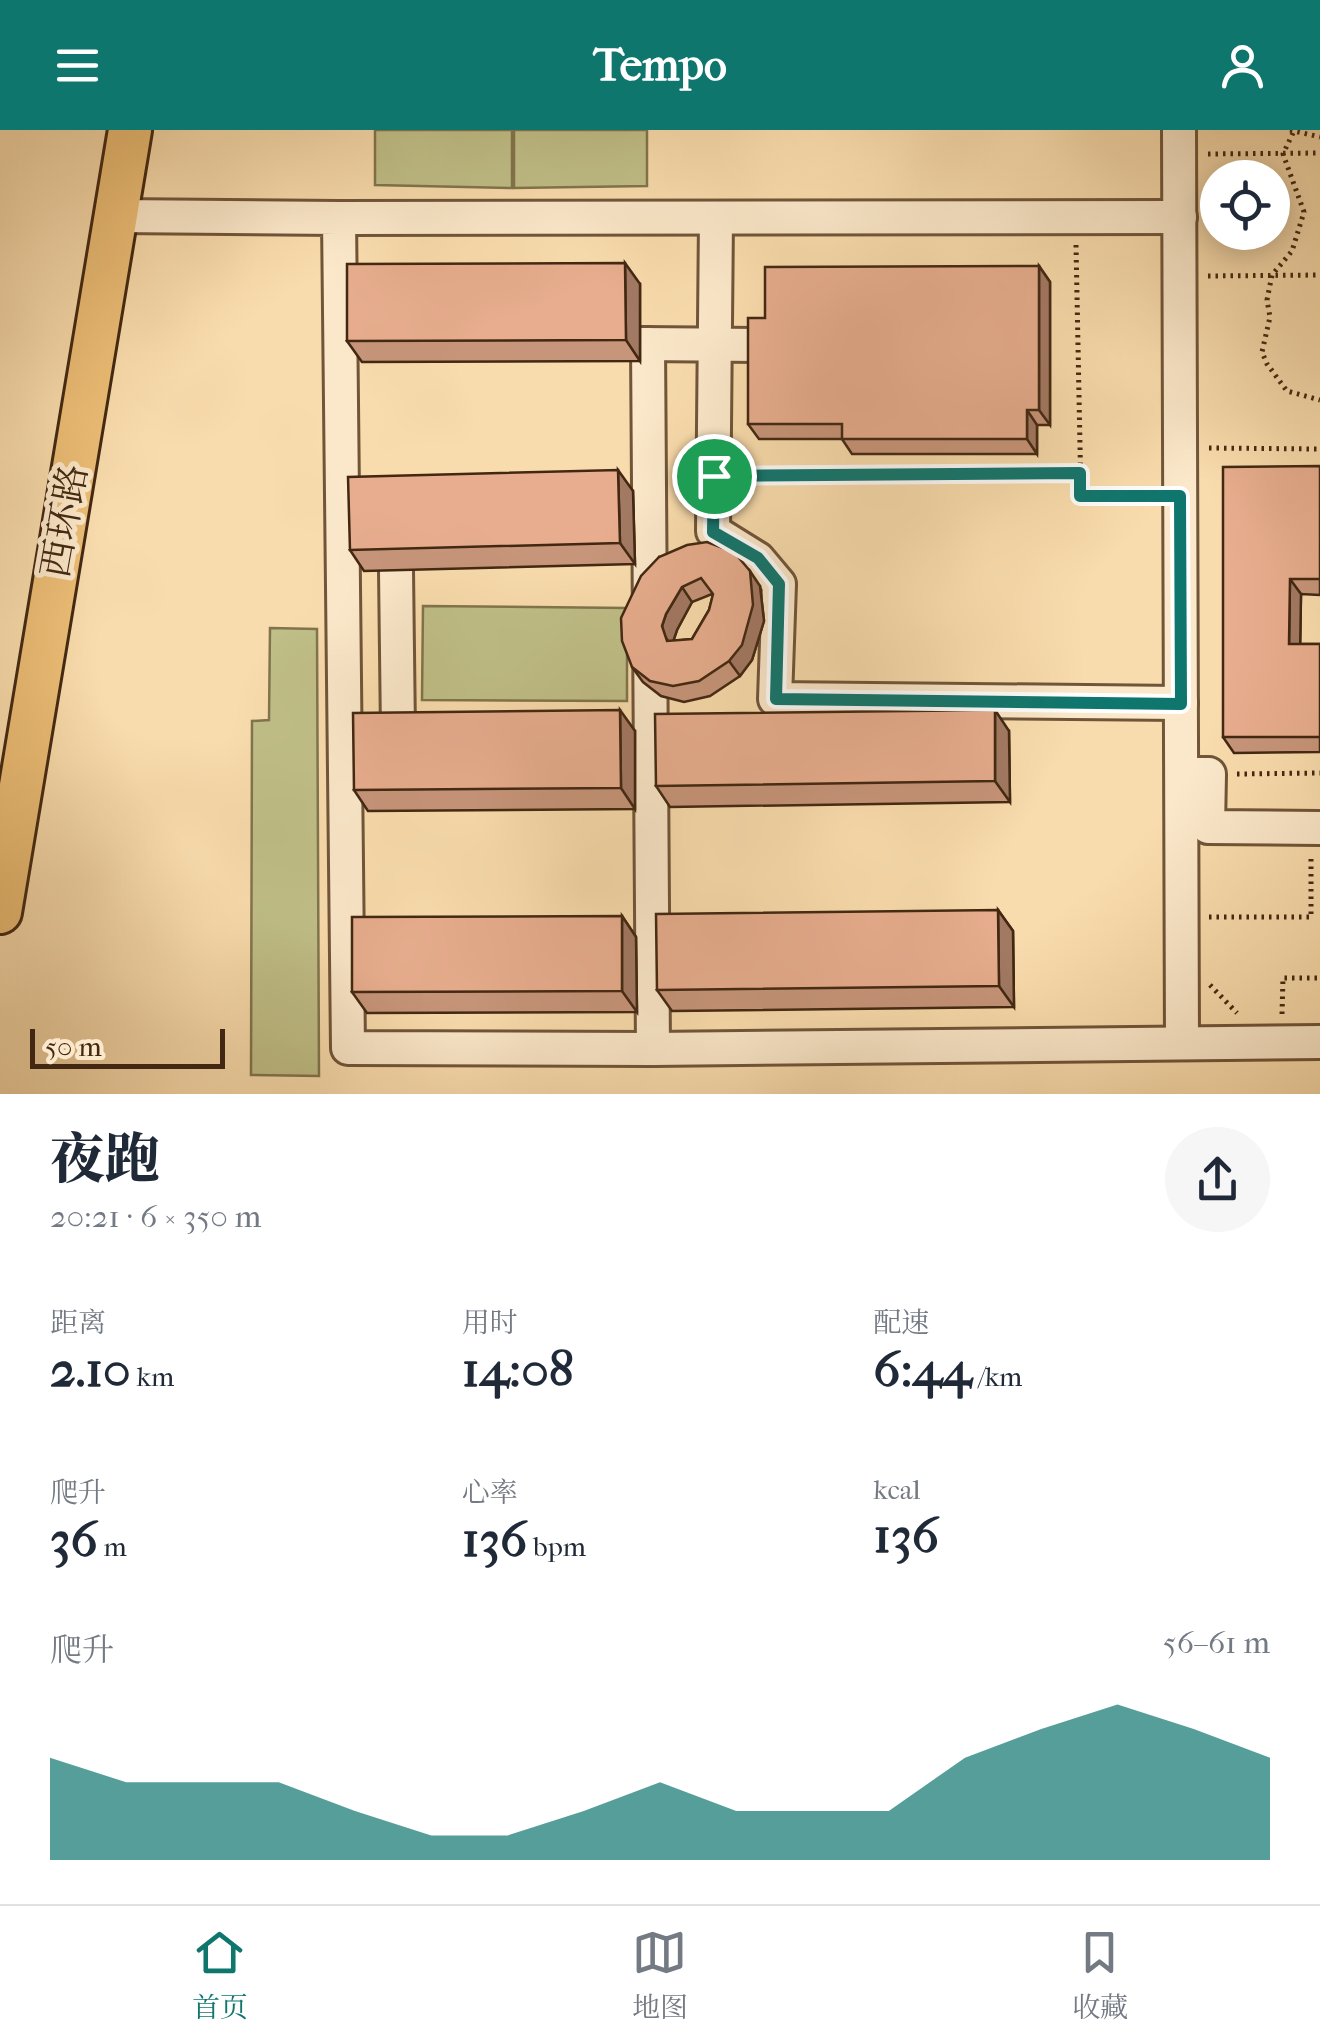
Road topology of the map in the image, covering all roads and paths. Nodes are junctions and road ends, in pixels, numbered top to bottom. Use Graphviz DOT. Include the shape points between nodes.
graph roads {
  1 [pos="130,130"];
  2 [pos="1291,132"];
  3 [pos="1320,137"];
  4 [pos="1180,142"];
  5 [pos="1320,153"];
  6 [pos="1283,154"];
  7 [pos="116,216"];
  8 [pos="1180,217"];
  9 [pos="339,218"];
  10 [pos="1076,218"];
  11 [pos="716,219"];
  12 [pos="1320,274"];
  13 [pos="1272,276"];
  14 [pos="1180,277"];
  15 [pos="715,344"];
  16 [pos="758,345"];
  17 [pos="1320,400"];
  18 [pos="1180,448"];
  19 [pos="1320,450"];
  20 [pos="1080,473"];
  21 [pos="714,476"];
  22 [pos="1180,496"];
  23 [pos="396,570"];
  24 [pos="1181,704"];
  25 [pos="398,733"];
  26 [pos="1195,774"];
  27 [pos="1320,774"];
  28 [pos="1316,828"];
  29 [pos="0,912"];
  30 [pos="1208,933"];
  31 [pos="1320,978"];
  32 [pos="1208,983"];
  33 [pos="1241,1017"];
  34 [pos="1268,1017"];
  35 [pos="1282,1017"];
  36 [pos="1292,1017"];
  37 [pos="1182,1042"];
  38 [pos="1320,1042"];
  39 [pos="653,1049"];
  1 -- 7 [label="main road, 西环路"];
  2 -- 3 [label="path"];
  2 -- 6 [label="path"];
  4 -- 6 [label="path"];
  4 -- 8 [label="lane"];
  5 -- 6 [label="path"];
  6 -- 13 [label="path" via="1304,212 1292,251"];
  7 -- 9 [label="lane"];
  7 -- 29 [label="main road, 西环路"];
  8 -- 10 [label="lane"];
  8 -- 14 [label="lane"];
  9 -- 11 [label="lane"];
  9 -- 39 [label="lane" via="348,1048"];
  10 -- 11 [label="lane"];
  10 -- 20 [label="path"];
  11 -- 15 [label="lane"];
  12 -- 13 [label="path"];
  13 -- 14 [label="path"];
  13 -- 17 [label="path" via="1262,352 1287,391"];
  14 -- 18 [label="lane"];
  15 -- 16 [label="lane"];
  15 -- 21 [label="lane"];
  15 -- 39 [label="lane" via="645,344"];
  18 -- 19 [label="path"];
  18 -- 22 [label="lane"];
  20 -- 21 [label="path"];
  20 -- 22 [label="path" via="1080,496"];
  21 -- 24 [label="lane" via="713,532 758,558 779,584 776,699"];
  22 -- 24 [label="lane"];
  23 -- 25 [label="lane"];
  24 -- 26 [label="lane"];
  26 -- 27 [label="path"];
  26 -- 28 [label="lane" via="1208,827"];
  26 -- 37 [label="lane"];
  28 -- 30 [label="path" via="1312,917 1208,917"];
  31 -- 35 [label="path" via="1283,978"];
  32 -- 33 [label="path"];
  34 -- 35 [label="path"];
  35 -- 36 [label="path"];
  37 -- 38 [label="lane"];
  37 -- 39 [label="lane"];
}
